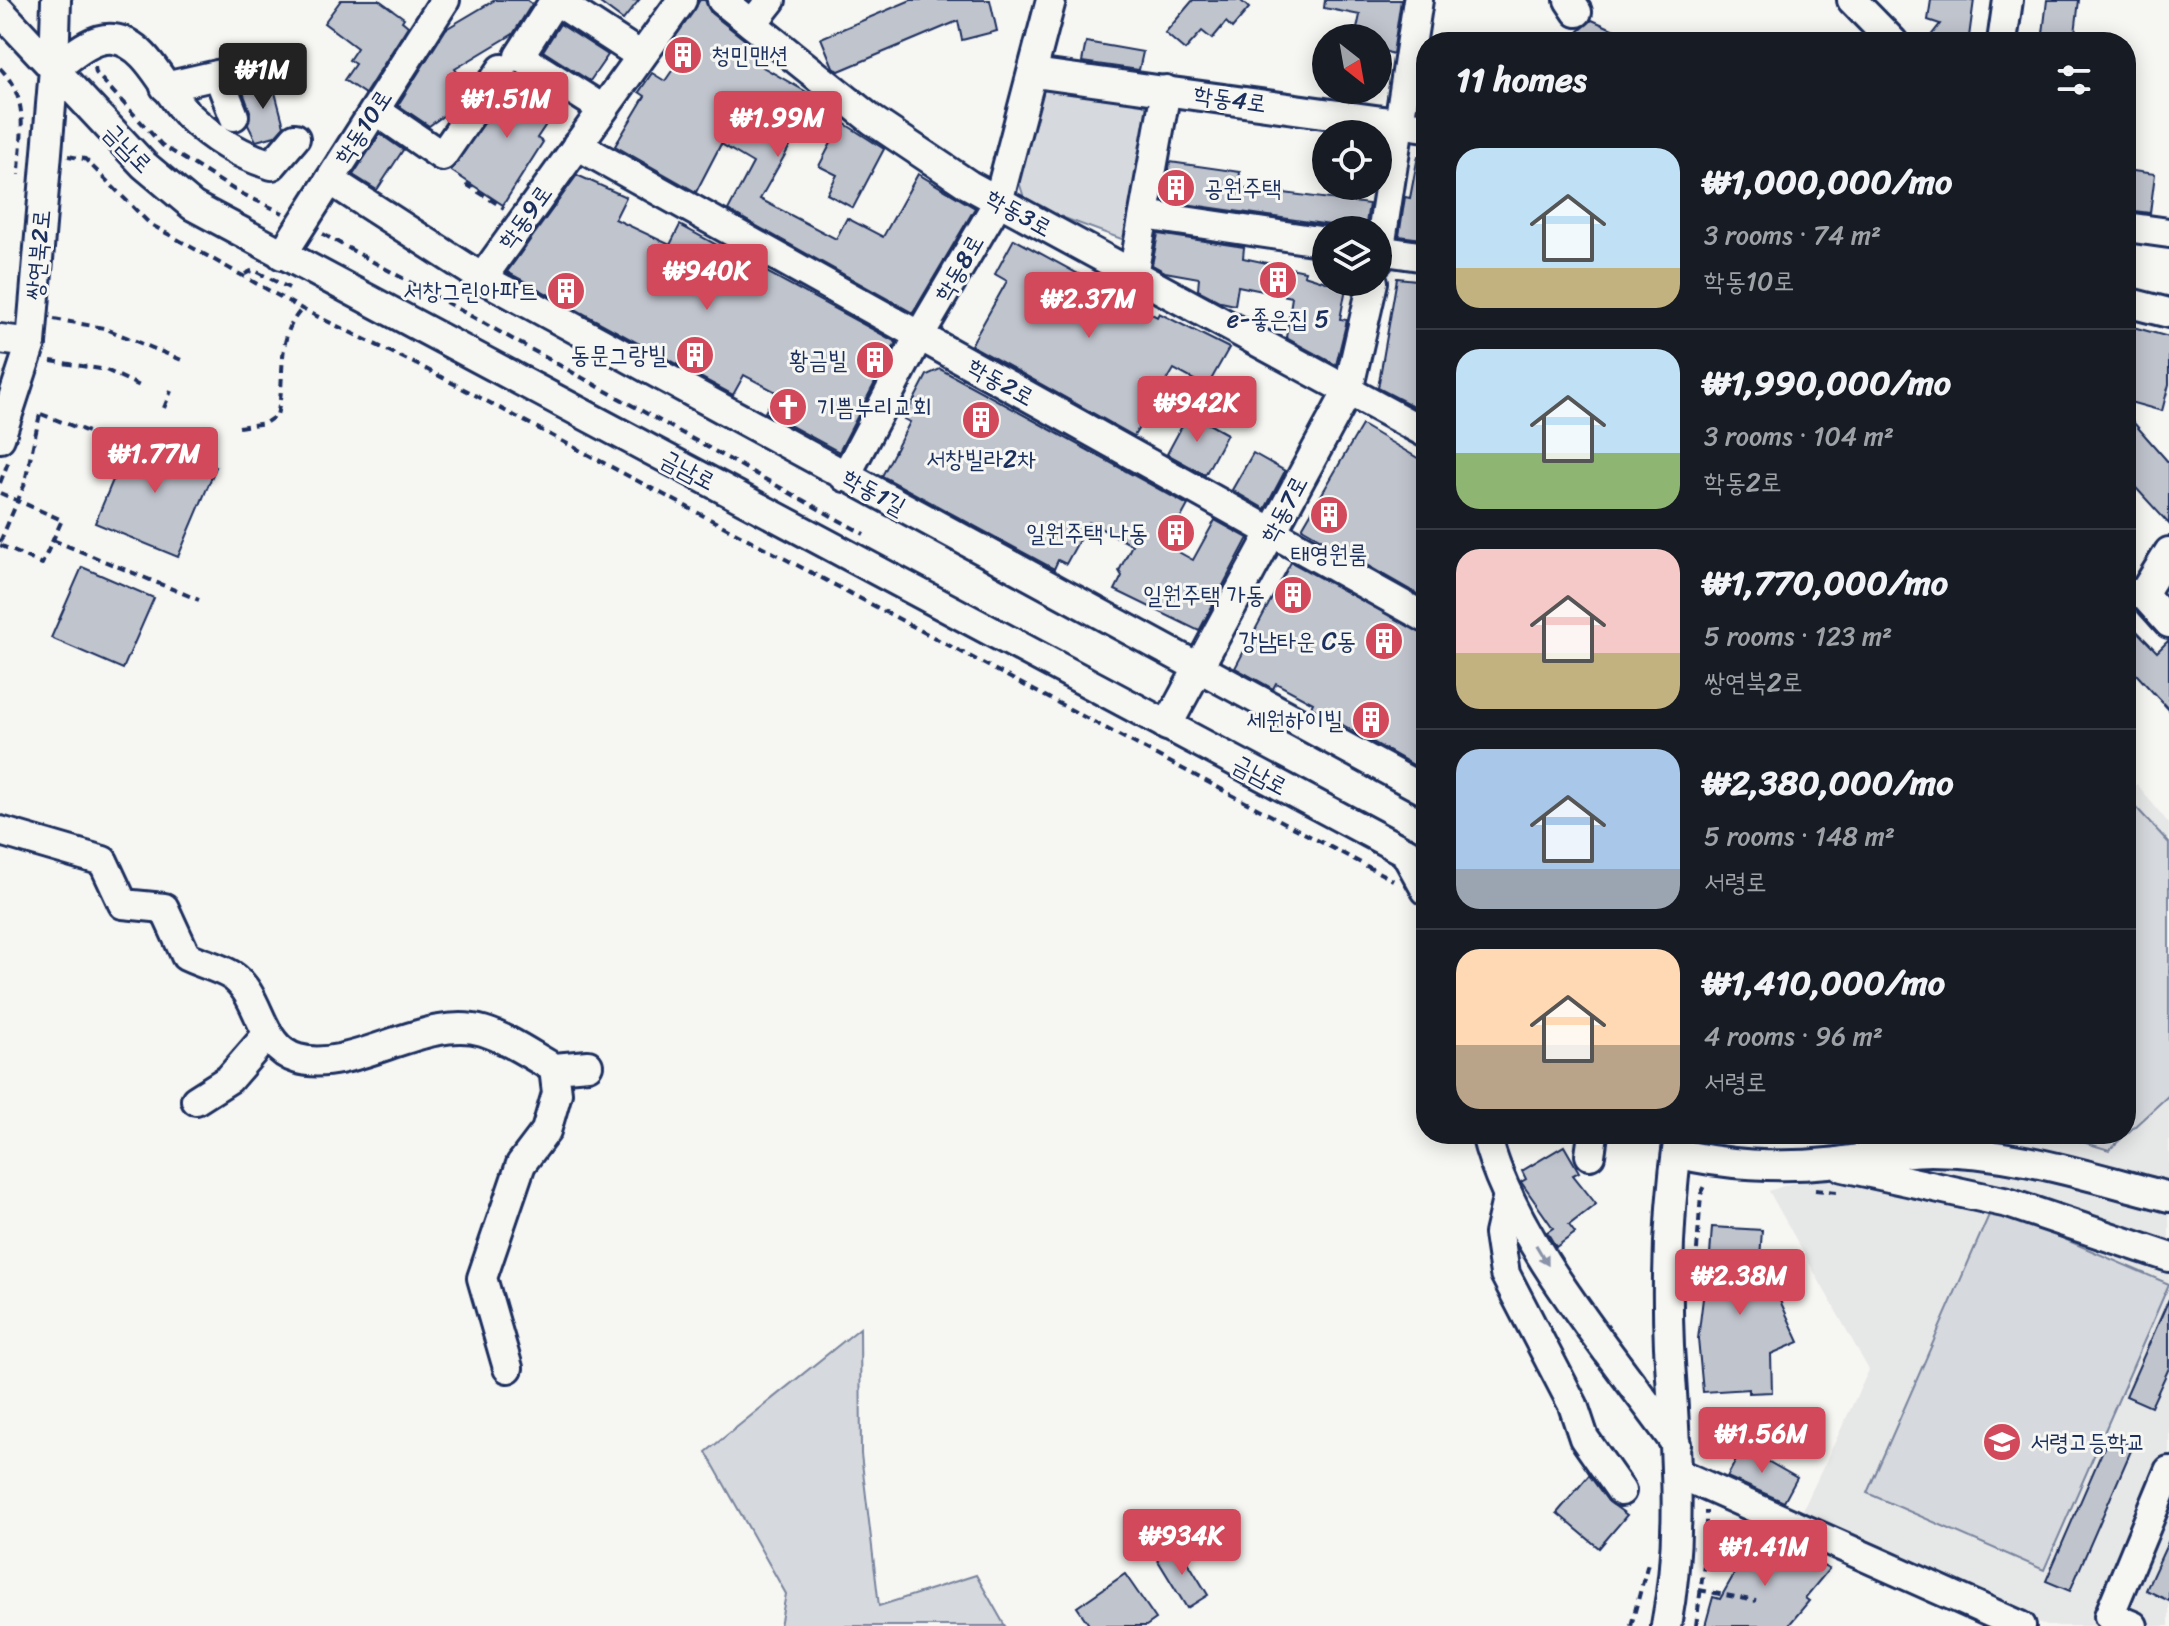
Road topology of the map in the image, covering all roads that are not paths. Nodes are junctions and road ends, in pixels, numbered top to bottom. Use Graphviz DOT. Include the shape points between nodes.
graph roads {
  1 [pos="72,0"];
  2 [pos="682,0"];
  3 [pos="722,0"];
  4 [pos="771,0"];
  5 [pos="1051,0"];
  6 [pos="1418,0"];
  7 [pos="1852,0"];
  8 [pos="2008,0"];
  9 [pos="436,3"];
  10 [pos="0,11"];
  11 [pos="56,12"];
  12 [pos="752,24"];
  13 [pos="1417,32"];
  14 [pos="1883,32"];
  15 [pos="2003,32"];
  16 [pos="1416,50"];
  17 [pos="641,56"];
  18 [pos="248,68"];
  19 [pos="54,69"];
  20 [pos="502,69"];
  21 [pos="1034,73"];
  22 [pos="218,75"];
  23 [pos="165,87"];
  24 [pos="1166,90"];
  25 [pos="603,109"];
  26 [pos="375,110"];
  27 [pos="234,116"];
  28 [pos="1413,124"];
  29 [pos="295,138"];
  30 [pos="577,145"];
  31 [pos="330,180"];
  32 [pos="998,202"];
  33 [pos="1144,215"];
  34 [pos="1389,216"];
  35 [pos="2136,228"];
  36 [pos="2169,233"];
  37 [pos="1312,240"];
  38 [pos="282,255"];
  39 [pos="1392,255"];
  40 [pos="1416,256"];
  41 [pos="1133,275"];
  42 [pos="482,278"];
  43 [pos="1370,296"];
  44 [pos="2136,305"];
  45 [pos="2169,313"];
  46 [pos="919,336"];
  47 [pos="0,339"];
  48 [pos="40,352"];
  49 [pos="1348,391"];
  50 [pos="1416,428"];
  51 [pos="0,438"];
  52 [pos="845,477"];
  53 [pos="1271,534"];
  54 [pos="2169,552"];
  55 [pos="2146,594"];
  56 [pos="1416,613"];
  57 [pos="2169,623"];
  58 [pos="1198,669"];
  59 [pos="1167,726"];
  60 [pos="1416,786"];
  61 [pos="0,831"];
  62 [pos="1416,857"];
  63 [pos="1414,888"];
  64 [pos="267,1035"];
  65 [pos="588,1065"];
  66 [pos="554,1068"];
  67 [pos="196,1100"];
  68 [pos="1490,1144"];
  69 [pos="1678,1144"];
  70 [pos="1681,1144"];
  71 [pos="1827,1163"];
  72 [pos="1508,1195"];
  73 [pos="2169,1197"];
  74 [pos="2169,1257"];
  75 [pos="508,1368"];
  76 [pos="1676,1444"];
  77 [pos="2169,1471"];
  78 [pos="1677,1473"];
  79 [pos="1621,1491"];
  80 [pos="1666,1626"];
  81 [pos="2021,1626"];
  82 [pos="2133,1626"];
  1 -- 11 [label="street"];
  2 -- 17 [label="street, 학동9로"];
  3 -- 12 [label="street, 학동3로"];
  4 -- 12 [label="street"];
  5 -- 21 [label="street, 학동8로"];
  6 -- 13 [label="street"];
  7 -- 14 [label="street"];
  8 -- 15 [label="street"];
  9 -- 26 [label="street, 학동10로"];
  10 -- 19 [label="street, 금남로"];
  11 -- 19 [label="street, 쌍연북2로"];
  12 -- 32 [label="street, 학동3로" via="872,120"];
  16 -- 28 [label="street"];
  17 -- 25 [label="street, 학동9로"];
  17 -- 25 [label="street" via="555,0 519,56"];
  18 -- 22 [label="street"];
  19 -- 23 [label="street" via="91,43 111,38 133,44"];
  19 -- 38 [label="street, 금남로" via="174,192"];
  19 -- 48 [label="street, 쌍연북2로"];
  20 -- 26 [label="street" via="442,156"];
  21 -- 24 [label="street, 학동4로"];
  21 -- 32 [label="street, 학동8로"];
  22 -- 23 [label="street"];
  22 -- 27 [label="street"];
  23 -- 29 [label="street" via="203,129 237,153 272,165"];
  24 -- 28 [label="street, 학동4로"];
  24 -- 33 [label="street"];
  25 -- 30 [label="street, 학동9로"];
  26 -- 31 [label="street, 학동10로"];
  28 -- 34 [label="street"];
  30 -- 42 [label="street, 학동9로"];
  30 -- 46 [label="street, 학동2로"];
  31 -- 38 [label="street, 학동10로"];
  31 -- 42 [label="street, 학동1길"];
  32 -- 41 [label="street, 학동3로"];
  32 -- 46 [label="street, 학동8로"];
  33 -- 37 [label="street"];
  33 -- 41 [label="street"];
  35 -- 36 [label="street"];
  38 -- 59 [label="street, 금남로"];
  39 -- 40 [label="street"];
  41 -- 49 [label="street, 학동3로"];
  42 -- 52 [label="street, 학동1길"];
  43 -- 49 [label="street, 학동7로"];
  44 -- 45 [label="street"];
  46 -- 52 [label="street, 학동8로"];
  46 -- 53 [label="street, 학동2로"];
  47 -- 48 [label="street"];
  48 -- 51 [label="street, 쌍연북2로"];
  49 -- 50 [label="street, 학동3로"];
  49 -- 53 [label="street, 학동7로"];
  52 -- 58 [label="street, 학동1길"];
  53 -- 56 [label="street, 학동2로"];
  53 -- 58 [label="street, 학동7로"];
  54 -- 55 [label="street"];
  55 -- 57 [label="street"];
  58 -- 59 [label="street, 학동7로"];
  58 -- 60 [label="street, 학동1길"];
  59 -- 62 [label="street, 금남로"];
  61 -- 64 [label="street" via="103,861 123,904 164,908 186,956 232,975"];
  62 -- 63 [label="street"];
  64 -- 66 [label="street" via="295,1058 320,1062 450,1028 483,1031"];
  64 -- 67 [label="street" via="229,1079"];
  65 -- 66 [label="street"];
  66 -- 75 [label="street" via="557,1093 546,1131 521,1164 482,1278"];
  68 -- 72 [label="street"];
  69 -- 76 [label="street" via="1669,1318"];
  70 -- 71 [label="street" via="1726,1160"];
  71 -- 73 [label="street" via="1908,1152 1982,1153"];
  71 -- 74 [label="street" via="2008,1203"];
  72 -- 76 [label="street, one-way" via="1547,1265"];
  72 -- 79 [label="street" via="1499,1234 1505,1274 1573,1405 1584,1438"];
  76 -- 78 [label="street"];
  77 -- 82 [label="street" via="2109,1616"];
  78 -- 80 [label="street" via="1673,1586"];
  78 -- 81 [label="street"];
}
